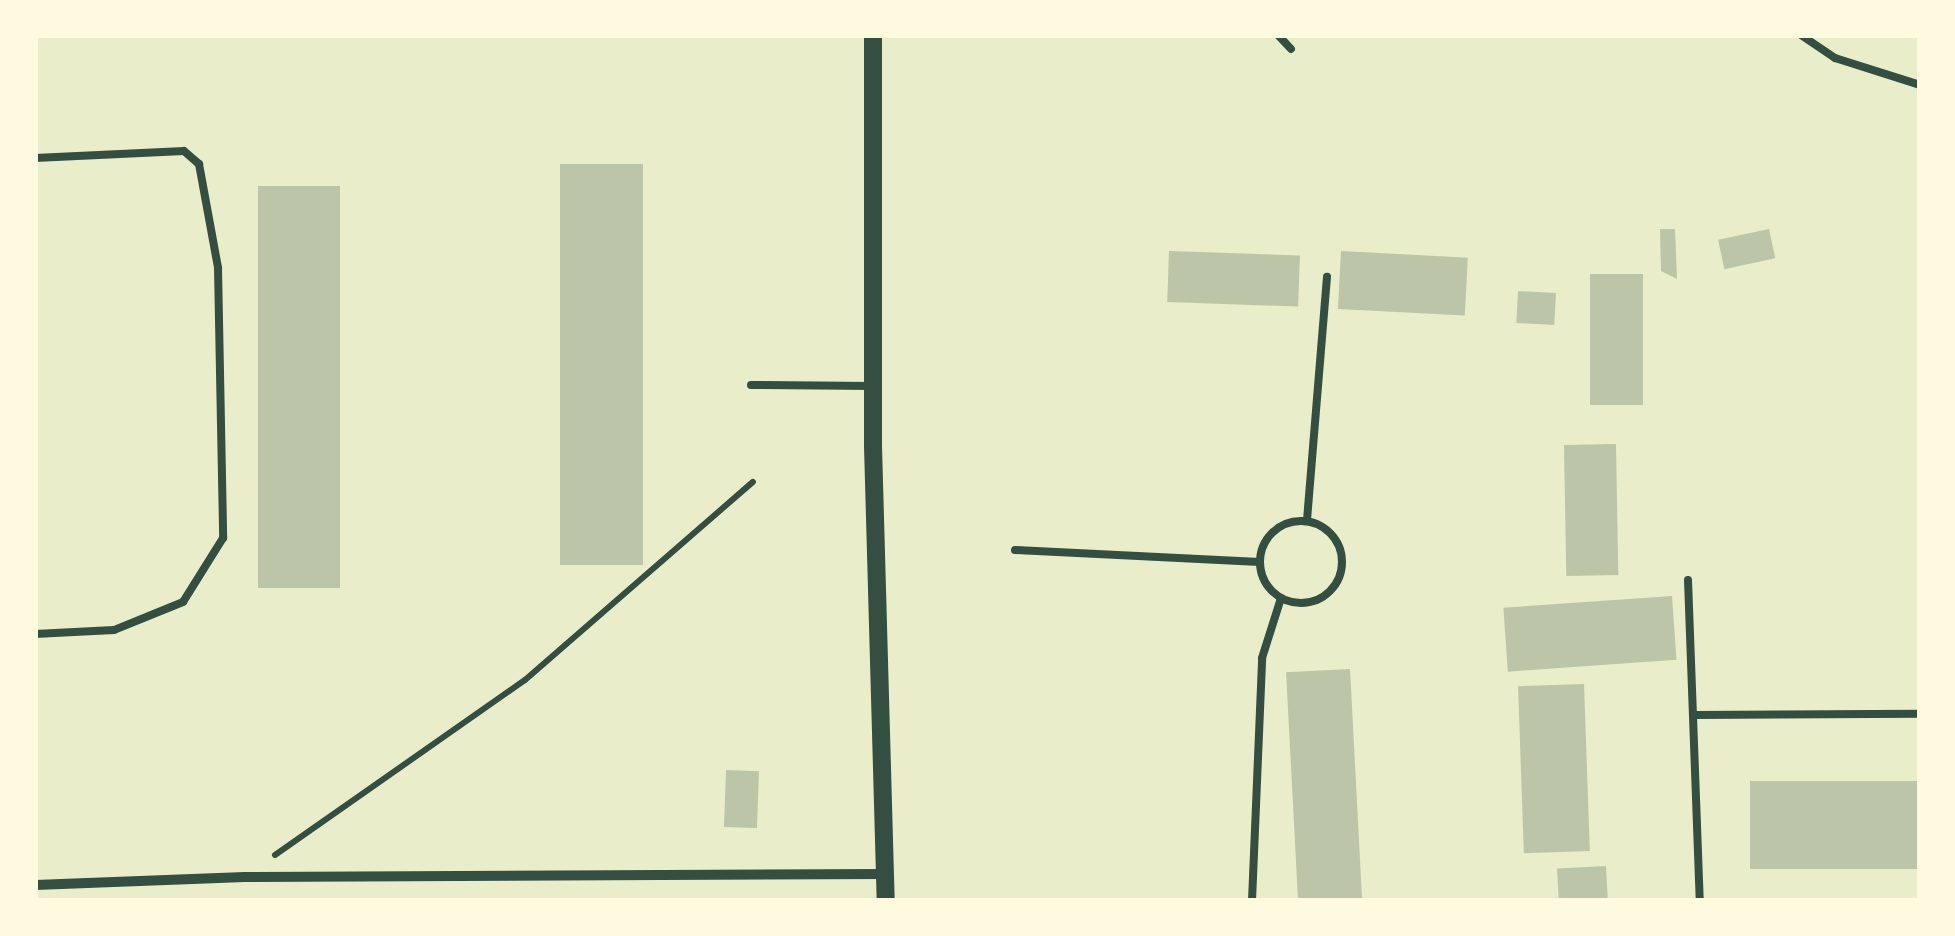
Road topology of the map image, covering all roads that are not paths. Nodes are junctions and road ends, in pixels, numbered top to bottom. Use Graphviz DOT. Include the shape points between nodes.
graph roads {
  1 [pos="873,35"];
  2 [pos="1278,35"];
  3 [pos="1801,35"];
  4 [pos="1291,50"];
  5 [pos="1920,85"];
  6 [pos="35,158"];
  7 [pos="1327,276"];
  8 [pos="751,385"];
  9 [pos="873,386"];
  10 [pos="1307,520"];
  11 [pos="1015,550"];
  12 [pos="1260,562"];
  13 [pos="1688,580"];
  14 [pos="1281,598"];
  15 [pos="35,634"];
  16 [pos="1920,714"];
  17 [pos="1693,715"];
  18 [pos="885,874"];
  19 [pos="35,885"];
  20 [pos="886,901"];
  21 [pos="1252,901"];
  22 [pos="1700,901"];
  1 -- 9 [label="street"];
  2 -- 4 [label="lane"];
  3 -- 5 [label="lane" via="1835,58"];
  6 -- 15 [label="lane" via="184,151 200,164 218,268 223,538 182,602 114,630"];
  7 -- 10 [label="lane"];
  8 -- 9 [label="lane"];
  9 -- 18 [label="street"];
  10 -- 12 [label="lane" via="1269,535"];
  10 -- 14 [label="lane" via="1332,534 1340,575 1309,603"];
  11 -- 12 [label="lane"];
  12 -- 14 [label="lane" via="1262,577"];
  13 -- 17 [label="lane"];
  14 -- 21 [label="lane" via="1262,658"];
  16 -- 17 [label="lane"];
  17 -- 22 [label="lane"];
  18 -- 19 [label="street" via="246,876"];
  18 -- 20 [label="street"];
}
